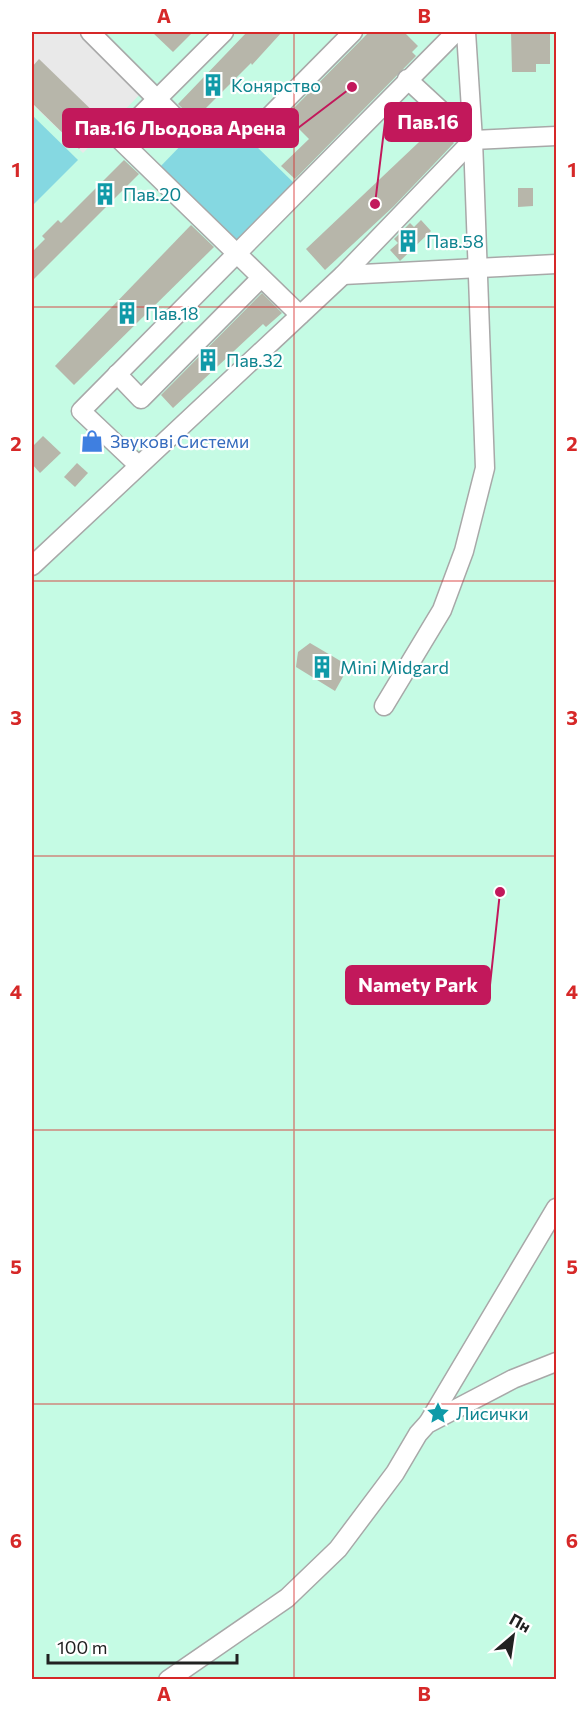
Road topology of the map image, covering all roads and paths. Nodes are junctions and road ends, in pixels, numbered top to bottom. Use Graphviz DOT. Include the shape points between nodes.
graph roads {
  1 [pos="90,32"];
  2 [pos="224,32"];
  3 [pos="353,32"];
  4 [pos="456,32"];
  5 [pos="466,32"];
  6 [pos="407,79"];
  7 [pos="157,99"];
  8 [pos="190,132"];
  9 [pos="253,133"];
  10 [pos="556,136"];
  11 [pos="473,140"];
  12 [pos="236,253"];
  13 [pos="556,264"];
  14 [pos="478,268"];
  15 [pos="343,275"];
  16 [pos="261,278"];
  17 [pos="300,315"];
  18 [pos="117,374"];
  19 [pos="138,465"];
  20 [pos="32,566"];
  21 [pos="384,706"];
  22 [pos="556,1208"];
  23 [pos="556,1362"];
  24 [pos="427,1424"];
  25 [pos="168,1680"];
  1 -- 7 [label="street"];
  2 -- 7 [label="street"];
  3 -- 9 [label="street"];
  4 -- 6 [label="street"];
  5 -- 11 [label="street"];
  6 -- 11 [label="street"];
  6 -- 12 [label="street"];
  7 -- 8 [label="street"];
  7 -- 12 [label="street" via="118,138"];
  10 -- 11 [label="street"];
  11 -- 14 [label="street"];
  11 -- 15 [label="street"];
  12 -- 16 [label="street"];
  12 -- 18 [label="street"];
  13 -- 14 [label="street"];
  14 -- 15 [label="street"];
  14 -- 21 [label="street" via="484,468 464,551 442,610"];
  15 -- 17 [label="street"];
  16 -- 17 [label="street"];
  16 -- 18 [label="street" via="141,399"];
  17 -- 19 [label="street"];
  18 -- 19 [label="street" via="81,411"];
  19 -- 20 [label="street"];
  22 -- 24 [label="street"];
  23 -- 24 [label="street" via="513,1379"];
  24 -- 25 [label="street" via="338,1549 287,1598"];
}
